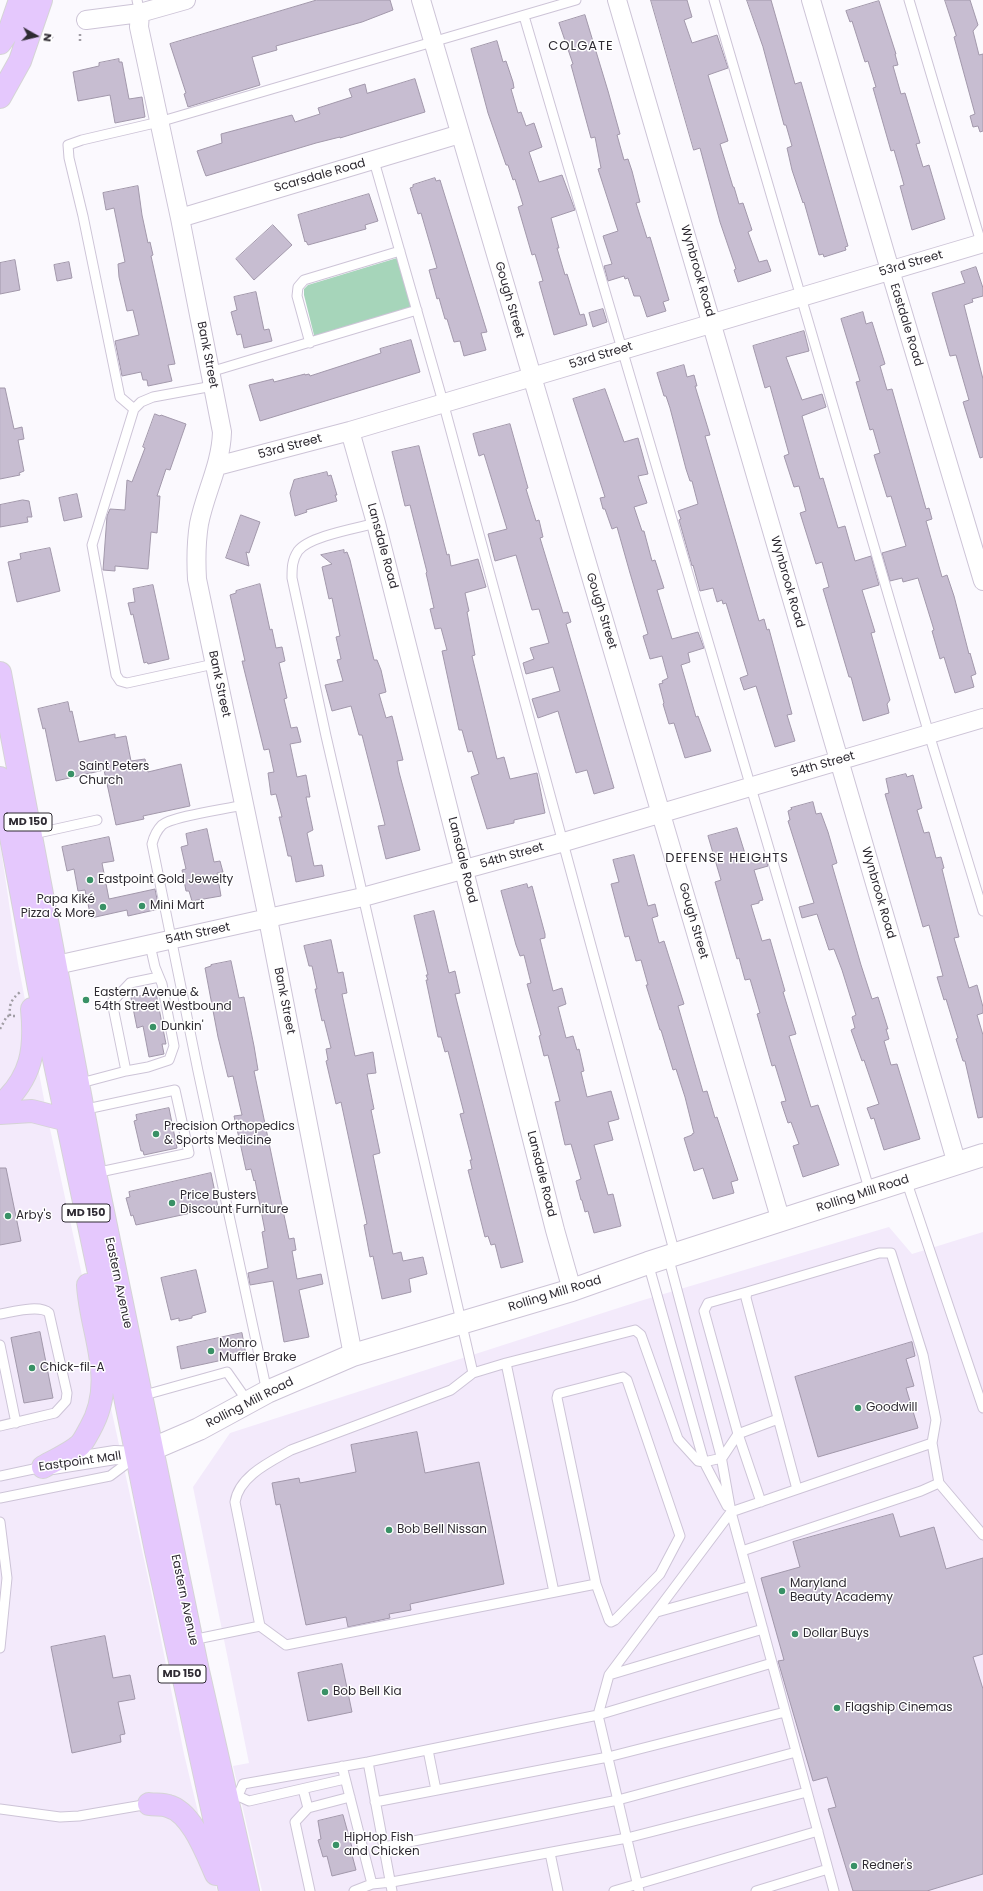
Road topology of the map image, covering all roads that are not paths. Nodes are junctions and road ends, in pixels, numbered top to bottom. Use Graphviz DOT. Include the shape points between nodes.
graph roads {
  1 [pos="20,0"];
  2 [pos="41,0"];
  3 [pos="186,0"];
  4 [pos="421,0"];
  5 [pos="576,0"];
  6 [pos="617,0"];
  7 [pos="714,0"];
  8 [pos="812,0"];
  9 [pos="909,0"];
  10 [pos="138,7"];
  11 [pos="524,16"];
  12 [pos="86,20"];
  13 [pos="433,42"];
  14 [pos="0,43"];
  15 [pos="0,97"];
  16 [pos="159,122"];
  17 [pos="460,134"];
  18 [pos="374,160"];
  19 [pos="180,218"];
  20 [pos="982,245"];
  21 [pos="400,251"];
  22 [pos="890,270"];
  23 [pos="801,296"];
  24 [pos="417,310"];
  25 [pos="712,323"];
  26 [pos="310,343"];
  27 [pos="622,350"];
  28 [pos="531,377"];
  29 [pos="211,379"];
  30 [pos="443,402"];
  31 [pos="134,409"];
  32 [pos="350,430"];
  33 [pos="217,466"];
  34 [pos="376,523"];
  35 [pos="983,581"];
  36 [pos="214,664"];
  37 [pos="0,673"];
  38 [pos="983,718"];
  39 [pos="929,734"];
  40 [pos="839,760"];
  41 [pos="0,778"];
  42 [pos="751,786"];
  43 [pos="244,805"];
  44 [pos="662,814"];
  45 [pos="97,820"];
  46 [pos="21,837"];
  47 [pos="564,842"];
  48 [pos="464,870"];
  49 [pos="363,897"];
  50 [pos="983,911"];
  51 [pos="268,919"];
  52 [pos="172,940"];
  53 [pos="150,945"];
  54 [pos="45,968"];
  55 [pos="161,980"];
  56 [pos="126,1071"];
  57 [pos="77,1084"];
  58 [pos="0,1106"];
  59 [pos="0,1113"];
  60 [pos="74,1115"];
  61 [pos="983,1155"];
  62 [pos="957,1164"];
  63 [pos="94,1171"];
  64 [pos="906,1180"];
  65 [pos="870,1192"];
  66 [pos="82,1196"];
  67 [pos="781,1221"];
  68 [pos="672,1255"];
  69 [pos="648,1263"];
  70 [pos="572,1290"];
  71 [pos="747,1292"];
  72 [pos="0,1314"];
  73 [pos="461,1322"];
  74 [pos="0,1345"];
  75 [pos="354,1355"];
  76 [pos="506,1363"];
  77 [pos="473,1373"];
  78 [pos="141,1396"];
  79 [pos="258,1397"];
  80 [pos="983,1408"];
  81 [pos="778,1419"];
  82 [pos="16,1422"];
  83 [pos="0,1426"];
  84 [pos="738,1434"];
  85 [pos="932,1443"];
  86 [pos="144,1453"];
  87 [pos="722,1458"];
  88 [pos="704,1462"];
  89 [pos="43,1467"];
  90 [pos="0,1476"];
  91 [pos="939,1483"];
  92 [pos="798,1489"];
  93 [pos="0,1498"];
  94 [pos="761,1502"];
  95 [pos="731,1512"];
  96 [pos="0,1522"];
  97 [pos="983,1535"];
  98 [pos="742,1551"];
  99 [pos="596,1584"];
  100 [pos="751,1586"];
  101 [pos="554,1592"];
  102 [pos="656,1612"];
  103 [pos="260,1626"];
  104 [pos="763,1629"];
  105 [pos="192,1640"];
  106 [pos="0,1648"];
  107 [pos="772,1663"];
  108 [pos="610,1675"];
  109 [pos="785,1712"];
  110 [pos="598,1715"];
  111 [pos="428,1750"];
  112 [pos="796,1752"];
  113 [pos="608,1757"];
  114 [pos="368,1762"];
  115 [pos="342,1766"];
  116 [pos="345,1779"];
  117 [pos="304,1789"];
  118 [pos="436,1790"];
  119 [pos="807,1792"];
  120 [pos="350,1797"];
  121 [pos="225,1799"];
  122 [pos="618,1800"];
  123 [pos="375,1802"];
  124 [pos="149,1804"];
  125 [pos="308,1808"];
  126 [pos="0,1809"];
  127 [pos="818,1831"];
  128 [pos="627,1838"];
  129 [pos="384,1847"];
  130 [pos="550,1853"];
  131 [pos="828,1870"];
  132 [pos="372,1884"];
  133 [pos="392,1887"];
  134 [pos="638,1888"];
  135 [pos="224,1891"];
  136 [pos="230,1891"];
  137 [pos="248,1891"];
  138 [pos="310,1891"];
  139 [pos="354,1891"];
  140 [pos="558,1891"];
  141 [pos="614,1891"];
  142 [pos="756,1891"];
  143 [pos="834,1891"];
  1 -- 14 [label="main road" via="10,29"];
  2 -- 15 [label="main road" via="20,61"];
  3 -- 10 [label="street"];
  4 -- 13 [label="street, Gough Street"];
  5 -- 11 [label="lane"];
  6 -- 25 [label="street, Wynbrook Road"];
  7 -- 23 [label="lane"];
  8 -- 22 [label="street, Eastdale Road"];
  9 -- 20 [label="lane"];
  10 -- 12 [label="street"];
  10 -- 16 [label="street, Bank Street" via="139,27"];
  11 -- 13 [label="lane"];
  11 -- 27 [label="lane"];
  13 -- 16 [label="lane"];
  13 -- 17 [label="street, Gough Street"];
  16 -- 19 [label="street, Bank Street"];
  16 -- 31 [label="lane" via="68,145 120,397"];
  17 -- 18 [label="street, Scarsdale Road"];
  17 -- 28 [label="street, Gough Street"];
  18 -- 19 [label="street, Scarsdale Road"];
  18 -- 21 [label="lane"];
  19 -- 29 [label="street, Bank Street"];
  20 -- 22 [label="street, 53rd Street"];
  21 -- 24 [label="lane"];
  21 -- 26 [label="lane" via="304,280 298,287 297,296"];
  22 -- 23 [label="street, 53rd Street"];
  22 -- 35 [label="street, Eastdale Road"];
  23 -- 25 [label="street, 53rd Street"];
  23 -- 39 [label="lane"];
  24 -- 26 [label="lane"];
  24 -- 30 [label="lane"];
  25 -- 27 [label="street, 53rd Street"];
  25 -- 40 [label="street, Wynbrook Road"];
  26 -- 29 [label="lane"];
  27 -- 28 [label="street, 53rd Street"];
  27 -- 42 [label="lane"];
  28 -- 30 [label="street, 53rd Street"];
  28 -- 44 [label="street, Gough Street"];
  29 -- 31 [label="lane" via="153,397 141,402"];
  29 -- 33 [label="street, Bank Street" via="222,432 222,448"];
  30 -- 32 [label="street, 53rd Street"];
  30 -- 47 [label="lane"];
  31 -- 36 [label="lane" via="92,545 116,675 120,681 127,683"];
  32 -- 33 [label="street, 53rd Street"];
  32 -- 34 [label="street, Lansdale Road"];
  33 -- 36 [label="street, Bank Street" via="199,523 195,557"];
  34 -- 48 [label="street, Lansdale Road"];
  34 -- 49 [label="lane" via="309,542 299,550 293,562 292,578"];
  36 -- 43 [label="street, Bank Street"];
  37 -- 46 [label="main road, Eastern Avenue / MD 150"];
  38 -- 39 [label="street, 54th Street"];
  39 -- 40 [label="street, 54th Street"];
  39 -- 50 [label="lane"];
  40 -- 42 [label="street, 54th Street"];
  40 -- 62 [label="street, Wynbrook Road"];
  41 -- 46 [label="main road, Eastern Avenue / MD 150"];
  42 -- 44 [label="street, 54th Street"];
  42 -- 65 [label="lane"];
  43 -- 51 [label="street, Bank Street"];
  43 -- 52 [label="lane" via="175,820 163,824 154,835 152,844"];
  44 -- 47 [label="street, 54th Street"];
  44 -- 67 [label="street, Gough Street"];
  45 -- 46 [label="lane"];
  46 -- 54 [label="main road, Eastern Avenue / MD 150"];
  47 -- 48 [label="street, 54th Street"];
  47 -- 68 [label="lane"];
  48 -- 49 [label="street, 54th Street"];
  48 -- 70 [label="street, Lansdale Road" via="554,1230"];
  49 -- 51 [label="street, 54th Street"];
  49 -- 73 [label="lane"];
  51 -- 52 [label="street, 54th Street"];
  51 -- 75 [label="street, Bank Street"];
  52 -- 53 [label="street, 54th Street"];
  52 -- 79 [label="lane"];
  53 -- 54 [label="street, 54th Street"];
  53 -- 55 [label="lane"];
  54 -- 57 [label="main road, Eastern Avenue / MD 150"];
  54 -- 58 [label="main road" via="31,990 34,1045 32,1059 26,1074 10,1098"];
  54 -- 60 [label="main road, Eastern Avenue / MD 150"];
  55 -- 56 [label="lane" via="174,1046 169,1060"];
  55 -- 56 [label="lane" via="130,982 112,1002"];
  56 -- 57 [label="lane"];
  57 -- 60 [label="main road, Eastern Avenue / MD 150"];
  59 -- 60 [label="main road" via="32,1111"];
  60 -- 63 [label="main road, Eastern Avenue"];
  60 -- 63 [label="lane" via="175,1090 189,1154"];
  60 -- 66 [label="main road, Eastern Avenue / MD 150"];
  61 -- 62 [label="street, Rolling Mill Road"];
  62 -- 64 [label="street, Rolling Mill Road"];
  63 -- 78 [label="main road, Eastern Avenue / MD 150"];
  64 -- 65 [label="street, Rolling Mill Road"];
  64 -- 80 [label="lane"];
  65 -- 67 [label="street, Rolling Mill Road"];
  66 -- 86 [label="main road, Eastern Avenue / MD 150" via="122,1382"];
  66 -- 89 [label="main road" via="88,1293 103,1373 102,1388 96,1418 81,1444"];
  67 -- 68 [label="street, Rolling Mill Road"];
  68 -- 69 [label="street, Rolling Mill Road"];
  68 -- 87 [label="lane"];
  69 -- 70 [label="street, Rolling Mill Road"];
  69 -- 88 [label="lane"];
  70 -- 73 [label="street, Rolling Mill Road"];
  71 -- 81 [label="lane" via="746,1298"];
  71 -- 84 [label="lane" via="708,1303 704,1311"];
  71 -- 85 [label="lane" via="878,1253 891,1253 923,1355 936,1420"];
  72 -- 82 [label="lane" via="37,1308 49,1312 68,1393 66,1402 55,1413"];
  73 -- 75 [label="street, Rolling Mill Road"];
  73 -- 77 [label="lane"];
  74 -- 82 [label="lane"];
  75 -- 79 [label="street, Rolling Mill Road"];
  76 -- 77 [label="lane"];
  76 -- 88 [label="lane" via="635,1330 650,1357 678,1439 698,1460"];
  76 -- 101 [label="lane"];
  77 -- 103 [label="lane" via="451,1390 291,1450 268,1463 243,1483 238,1489 235,1502"];
  78 -- 79 [label="lane" via="227,1372"];
  78 -- 86 [label="main road, Eastern Avenue / MD 150"];
  79 -- 86 [label="street, Rolling Mill Road" via="219,1419"];
  81 -- 84 [label="lane"];
  81 -- 92 [label="lane"];
  82 -- 83 [label="lane"];
  84 -- 87 [label="lane"];
  84 -- 94 [label="lane"];
  85 -- 91 [label="lane"];
  85 -- 92 [label="lane"];
  86 -- 89 [label="street, Eastpoint Mall" via="115,1455"];
  86 -- 93 [label="lane, Eastpoint Mall" via="110,1476"];
  86 -- 105 [label="main road, Eastern Avenue / MD 150"];
  86 -- 121 [label="main road, Eastern Avenue / MD 150"];
  87 -- 88 [label="lane"];
  87 -- 95 [label="lane"];
  88 -- 95 [label="lane"];
  89 -- 90 [label="lane, Eastpoint Mall"];
  91 -- 97 [label="lane"];
  91 -- 98 [label="lane" via="921,1492"];
  92 -- 94 [label="lane"];
  94 -- 95 [label="lane"];
  95 -- 98 [label="lane"];
  95 -- 102 [label="lane"];
  96 -- 106 [label="lane" via="7,1578"];
  98 -- 100 [label="lane"];
  99 -- 99 [label="lane" via="612,1622 660,1574 680,1536 627,1380 623,1377 561,1393 557,1398"];
  99 -- 101 [label="lane"];
  100 -- 102 [label="lane"];
  100 -- 104 [label="lane"];
  101 -- 103 [label="lane" via="286,1645"];
  102 -- 108 [label="lane"];
  103 -- 105 [label="lane"];
  104 -- 107 [label="lane"];
  104 -- 108 [label="lane"];
  105 -- 121 [label="main road, Eastern Avenue / MD 150"];
  107 -- 109 [label="lane"];
  107 -- 110 [label="lane"];
  108 -- 110 [label="lane"];
  109 -- 112 [label="lane"];
  109 -- 113 [label="lane"];
  110 -- 111 [label="lane"];
  110 -- 113 [label="lane"];
  111 -- 114 [label="lane"];
  111 -- 118 [label="lane"];
  112 -- 119 [label="lane"];
  112 -- 122 [label="lane"];
  113 -- 118 [label="lane"];
  113 -- 122 [label="lane"];
  114 -- 115 [label="lane"];
  114 -- 123 [label="lane"];
  115 -- 116 [label="lane"];
  115 -- 121 [label="lane" via="243,1784"];
  116 -- 117 [label="lane"];
  116 -- 120 [label="lane"];
  117 -- 121 [label="lane" via="249,1801"];
  117 -- 125 [label="lane"];
  118 -- 123 [label="lane"];
  119 -- 127 [label="lane"];
  119 -- 128 [label="lane"];
  120 -- 125 [label="lane"];
  120 -- 132 [label="lane"];
  121 -- 136 [label="main road, Eastern Avenue / MD 150"];
  121 -- 137 [label="main road, Eastern Avenue / MD 150"];
  122 -- 128 [label="lane"];
  122 -- 129 [label="lane"];
  123 -- 129 [label="lane"];
  124 -- 126 [label="lane" via="60,1817"];
  124 -- 135 [label="main road" via="170,1806 195,1829"];
  125 -- 138 [label="lane" via="295,1822"];
  127 -- 131 [label="lane"];
  127 -- 134 [label="lane"];
  128 -- 130 [label="lane"];
  128 -- 134 [label="lane"];
  129 -- 133 [label="lane"];
  130 -- 133 [label="lane"];
  130 -- 140 [label="lane"];
  131 -- 142 [label="lane"];
  131 -- 143 [label="lane"];
  132 -- 133 [label="lane"];
  132 -- 139 [label="lane"];
  134 -- 141 [label="lane"];
}
